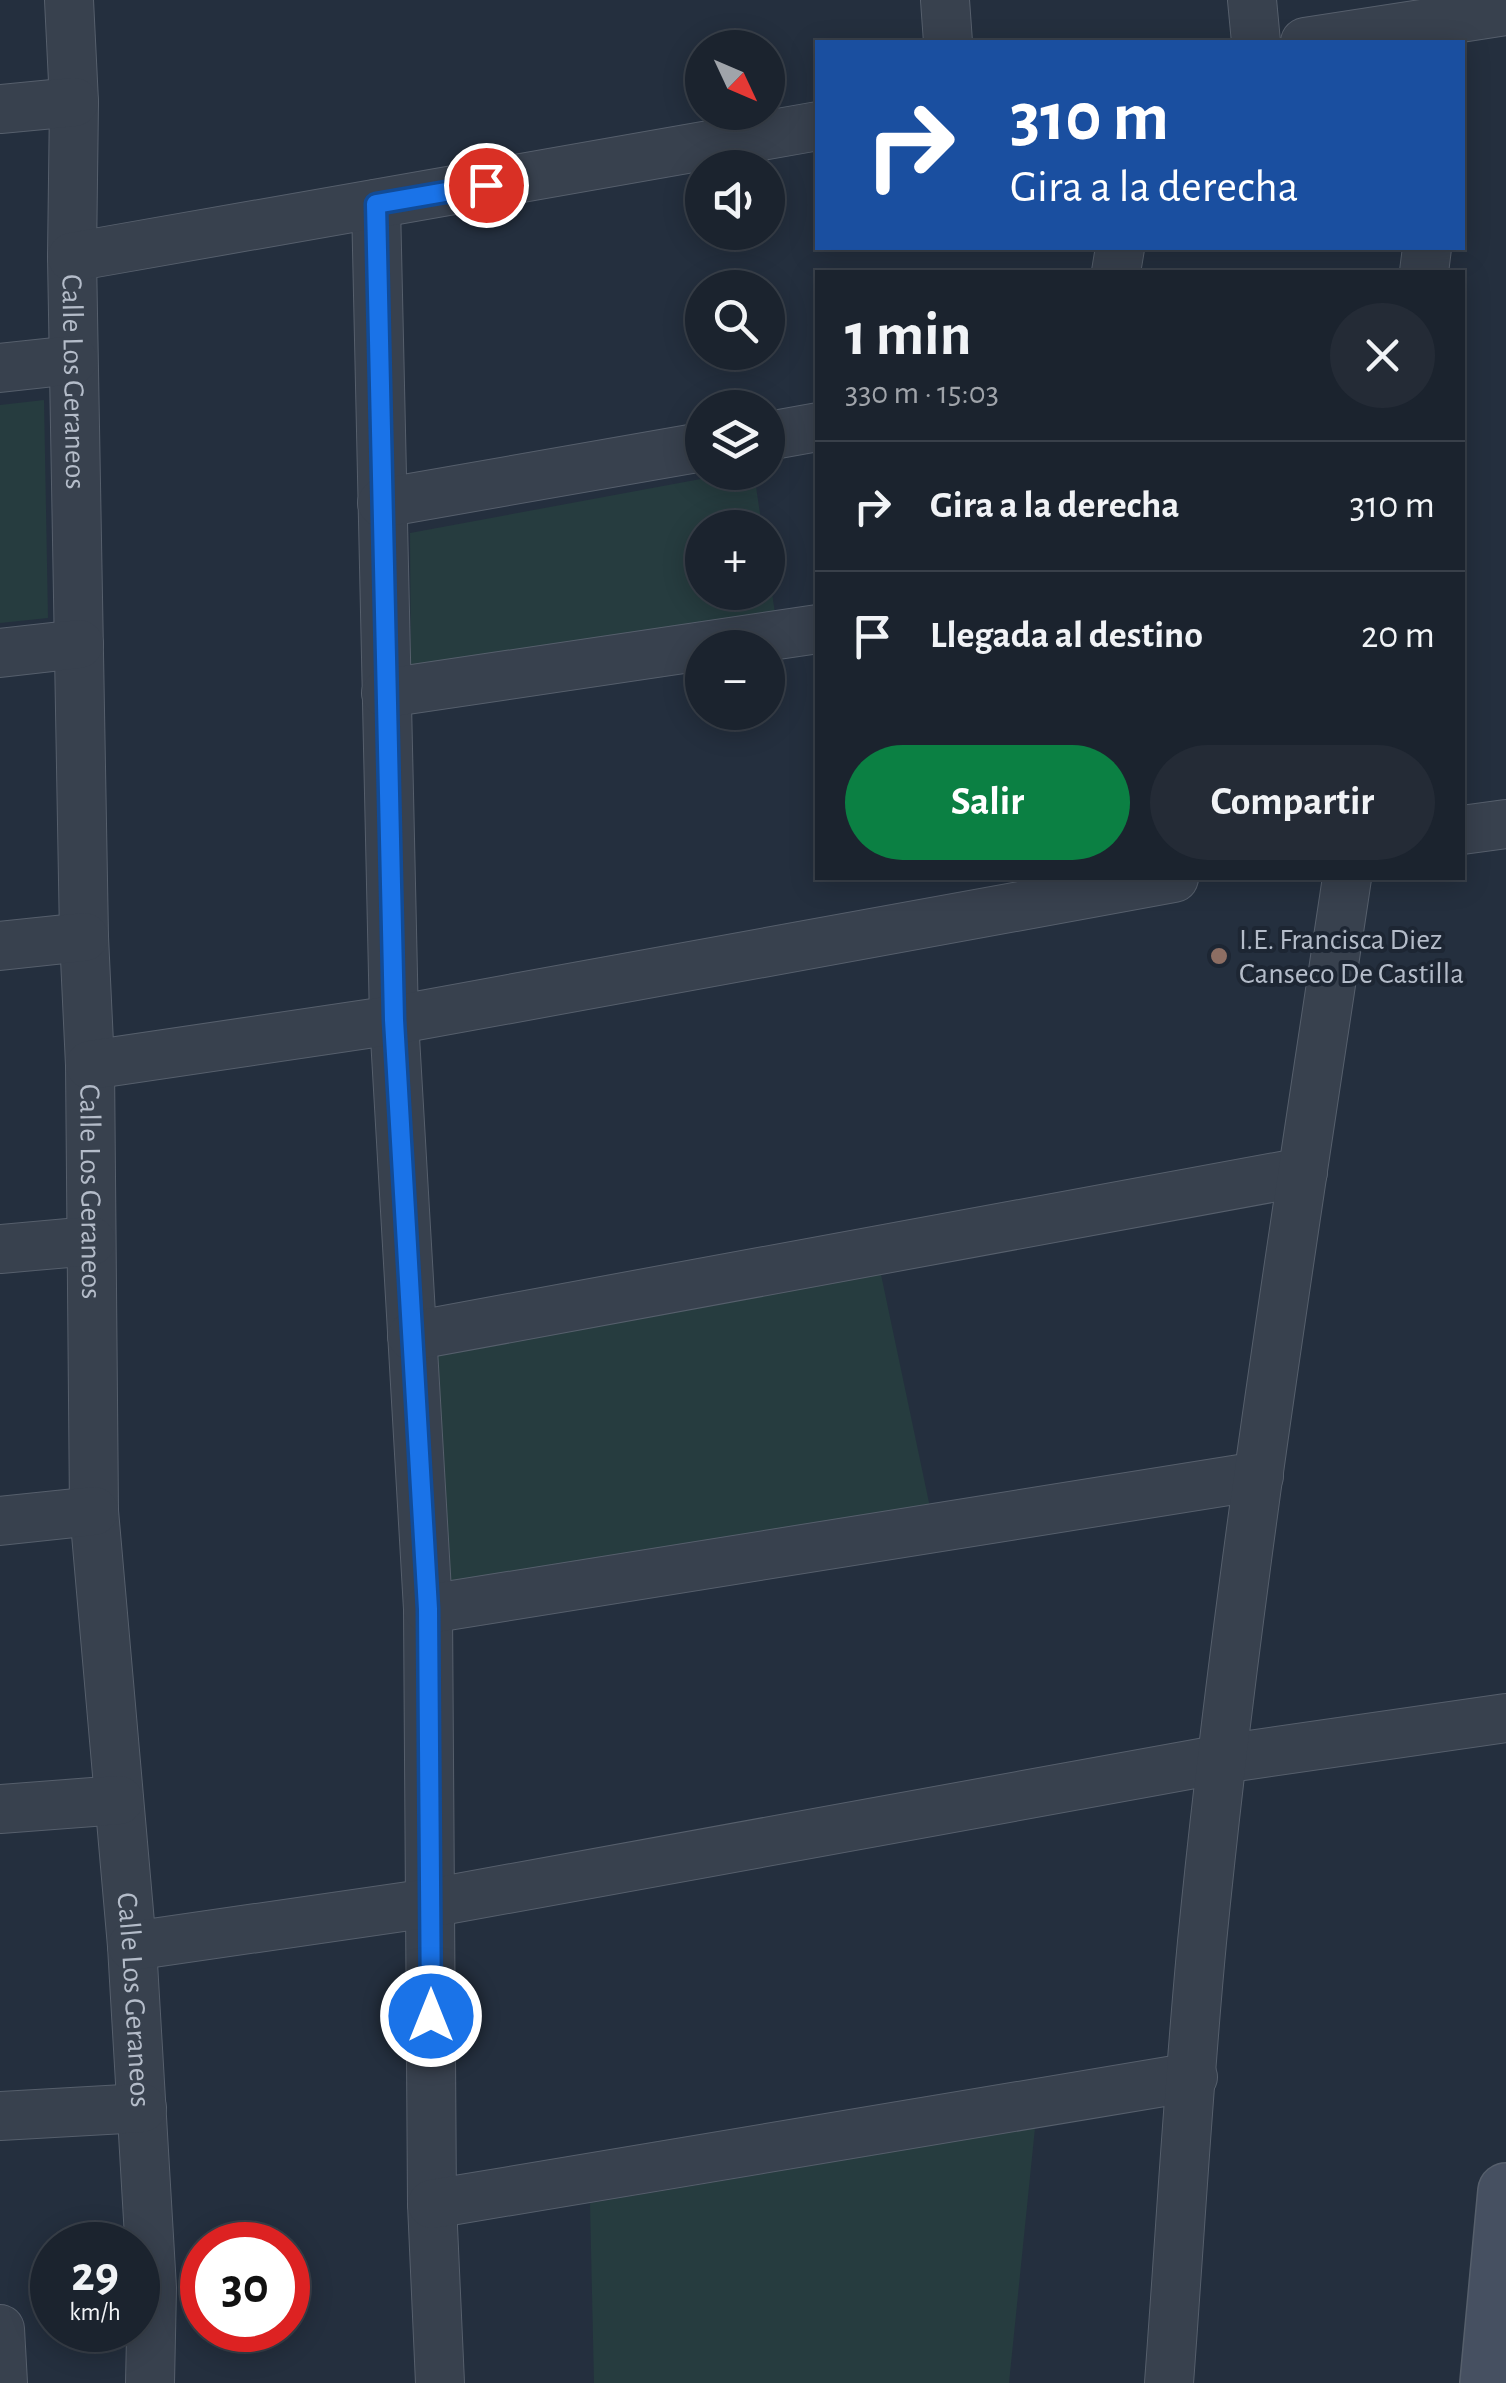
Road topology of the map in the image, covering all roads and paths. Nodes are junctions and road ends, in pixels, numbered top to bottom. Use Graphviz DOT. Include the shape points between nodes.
graph roads {
  1 [pos="69,0"];
  2 [pos="945,0"];
  3 [pos="1252,0"];
  4 [pos="1506,11"];
  5 [pos="1454,30"];
  6 [pos="948,40"];
  7 [pos="1256,40"];
  8 [pos="1331,40"];
  9 [pos="74,102"];
  10 [pos="0,109"];
  11 [pos="815,127"];
  12 [pos="376,204"];
  13 [pos="72,257"];
  14 [pos="73,360"];
  15 [pos="0,368"];
  16 [pos="815,428"];
  17 [pos="785,433"];
  18 [pos="685,451"];
  19 [pos="382,503"];
  20 [pos="815,628"];
  21 [pos="80,644"];
  22 [pos="0,653"];
  23 [pos="386,693"];
  24 [pos="1506,824"];
  25 [pos="1465,830"];
  26 [pos="1152,880"];
  27 [pos="1347,880"];
  28 [pos="1041,890"];
  29 [pos="84,937"];
  30 [pos="0,946"];
  31 [pos="394,1020"];
  32 [pos="90,1065"];
  33 [pos="1303,1172"];
  34 [pos="91,1241"];
  35 [pos="0,1249"];
  36 [pos="412,1336"];
  37 [pos="1259,1476"];
  38 [pos="94,1511"];
  39 [pos="0,1521"];
  40 [pos="428,1609"];
  41 [pos="1506,1718"];
  42 [pos="1222,1759"];
  43 [pos="119,1800"];
  44 [pos="0,1809"];
  45 [pos="430,1902"];
  46 [pos="132,1946"];
  47 [pos="1192,2077"];
  48 [pos="142,2108"];
  49 [pos="0,2116"];
  50 [pos="1506,2191"];
  51 [pos="432,2204"];
  52 [pos="0,2329"];
  53 [pos="3,2383"];
  54 [pos="150,2383"];
  55 [pos="440,2383"];
  56 [pos="1169,2383"];
  57 [pos="1488,2383"];
  1 -- 9 [label="street, Calle Los Geraneos"];
  2 -- 6 [label="street"];
  3 -- 7 [label="street"];
  4 -- 5 [label="street"];
  5 -- 8 [label="street"];
  9 -- 10 [label="street"];
  9 -- 13 [label="street, Calle Los Geraneos"];
  11 -- 12 [label="street"];
  12 -- 13 [label="street"];
  12 -- 19 [label="street"];
  13 -- 14 [label="street, Calle Los Geraneos"];
  14 -- 15 [label="street"];
  14 -- 21 [label="street, Calle Los Geraneos"];
  16 -- 17 [label="street"];
  18 -- 19 [label="street"];
  19 -- 23 [label="street"];
  20 -- 23 [label="street"];
  21 -- 22 [label="street"];
  21 -- 29 [label="street, Calle Los Geraneos"];
  23 -- 31 [label="street"];
  24 -- 25 [label="street"];
  26 -- 28 [label="street"];
  27 -- 33 [label="street"];
  28 -- 31 [label="street"];
  29 -- 30 [label="street"];
  29 -- 32 [label="street, Calle Los Geraneos"];
  31 -- 32 [label="street"];
  31 -- 36 [label="street"];
  32 -- 34 [label="street, Calle Los Geraneos"];
  33 -- 36 [label="street"];
  33 -- 37 [label="street"];
  34 -- 35 [label="street"];
  34 -- 38 [label="street, Calle Los Geraneos"];
  36 -- 40 [label="street"];
  37 -- 40 [label="street"];
  37 -- 42 [label="street"];
  38 -- 39 [label="street"];
  38 -- 43 [label="street, Calle Los Geraneos"];
  40 -- 45 [label="street"];
  41 -- 42 [label="street"];
  42 -- 45 [label="street"];
  42 -- 47 [label="street"];
  43 -- 44 [label="street"];
  43 -- 46 [label="street, Calle Los Geraneos"];
  45 -- 46 [label="street"];
  45 -- 51 [label="street"];
  46 -- 48 [label="street, Calle Los Geraneos"];
  47 -- 51 [label="street"];
  47 -- 56 [label="street"];
  48 -- 49 [label="street"];
  48 -- 54 [label="street, Calle Los Geraneos"];
  50 -- 57 [label="main road"];
  51 -- 55 [label="street"];
  52 -- 53 [label="street"];
}
